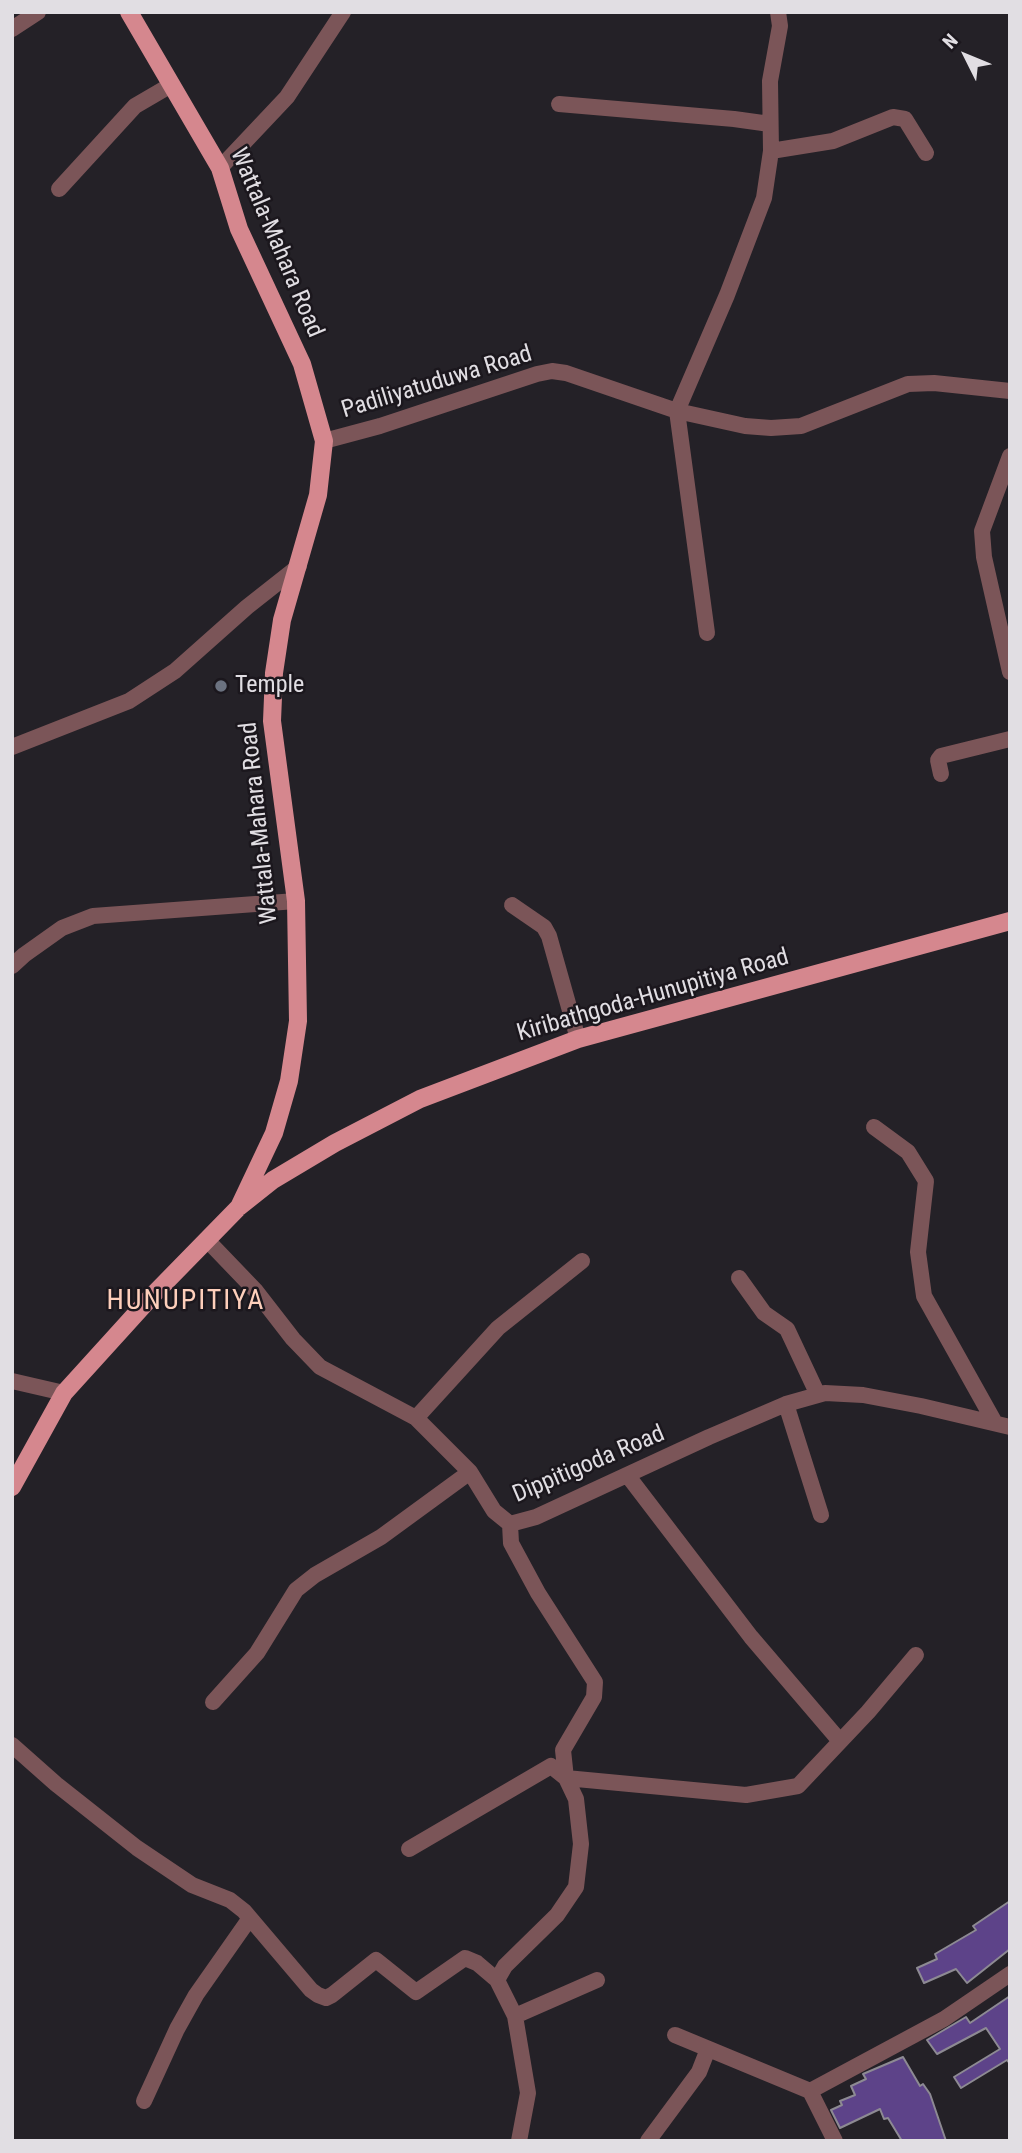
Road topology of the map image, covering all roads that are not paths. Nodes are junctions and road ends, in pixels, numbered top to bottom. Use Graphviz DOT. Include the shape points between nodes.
graph roads {
  1 [pos="38,12"];
  2 [pos="129,12"];
  3 [pos="343,12"];
  4 [pos="778,12"];
  5 [pos="12,29"];
  6 [pos="171,85"];
  7 [pos="559,104"];
  8 [pos="770,124"];
  9 [pos="771,151"];
  10 [pos="926,153"];
  11 [pos="220,168"];
  12 [pos="59,189"];
  13 [pos="1010,391"];
  14 [pos="677,411"];
  15 [pos="324,441"];
  16 [pos="1010,456"];
  17 [pos="299,566"];
  18 [pos="707,633"];
  19 [pos="1010,672"];
  20 [pos="1010,739"];
  21 [pos="12,747"];
  22 [pos="941,774"];
  23 [pos="296,901"];
  24 [pos="512,905"];
  25 [pos="1010,921"];
  26 [pos="12,967"];
  27 [pos="578,1039"];
  28 [pos="874,1127"];
  29 [pos="239,1207"];
  30 [pos="207,1240"];
  31 [pos="582,1261"];
  32 [pos="739,1278"];
  33 [pos="12,1381"];
  34 [pos="64,1393"];
  35 [pos="818,1395"];
  36 [pos="786,1404"];
  37 [pos="416,1418"];
  38 [pos="1002,1425"];
  39 [pos="470,1472"];
  40 [pos="628,1476"];
  41 [pos="12,1487"];
  42 [pos="821,1515"];
  43 [pos="510,1524"];
  44 [pos="916,1655"];
  45 [pos="213,1702"];
  46 [pos="839,1740"];
  47 [pos="12,1745"];
  48 [pos="566,1777"];
  49 [pos="409,1849"];
  50 [pos="250,1918"];
  51 [pos="1010,1974"];
  52 [pos="498,1980"];
  53 [pos="597,1980"];
  54 [pos="516,2016"];
  55 [pos="675,2035"];
  56 [pos="708,2049"];
  57 [pos="810,2091"];
  58 [pos="144,2101"];
  59 [pos="519,2141"];
  60 [pos="648,2141"];
  61 [pos="835,2141"];
  1 -- 5 [label="street"];
  2 -- 6 [label="main road, Wattala-Mahara Road"];
  3 -- 11 [label="street" via="287,97"];
  4 -- 8 [label="street"];
  6 -- 11 [label="main road, Wattala-Mahara Road"];
  6 -- 12 [label="street" via="135,106"];
  7 -- 8 [label="street"];
  8 -- 9 [label="street"];
  9 -- 10 [label="street" via="833,141 893,117 905,119"];
  9 -- 14 [label="street" via="764,198"];
  11 -- 15 [label="main road, Wattala-Mahara Road" via="239,229 302,364"];
  13 -- 14 [label="street, Padiliyatuduwa Road" via="908,384 801,426 745,426"];
  14 -- 15 [label="street, Padiliyatuduwa Road" via="552,371"];
  14 -- 18 [label="street"];
  15 -- 17 [label="main road, Wattala-Mahara Road" via="318,495"];
  16 -- 19 [label="street" via="982,531 986,570"];
  17 -- 21 [label="street" via="175,671 129,701"];
  17 -- 23 [label="main road, Wattala-Mahara Road" via="282,620 271,721"];
  20 -- 22 [label="street" via="941,756"];
  23 -- 26 [label="street" via="93,916 62,928"];
  23 -- 29 [label="main road, Wattala-Mahara Road" via="298,1021 289,1082 274,1133"];
  24 -- 27 [label="street" via="544,927 549,936"];
  25 -- 27 [label="main road, Kiribathgoda-Hunupitiya Road"];
  27 -- 29 [label="main road, Kiribathgoda-Hunupitiya Road" via="421,1099 335,1143"];
  28 -- 38 [label="street" via="908,1152 926,1181 918,1252 924,1296"];
  29 -- 30 [label="main road, Kiribathgoda-Hunupitiya Road"];
  30 -- 34 [label="main road, Kiribathgoda-Hunupitiya Road"];
  30 -- 37 [label="street, Dippitigoda Road" via="320,1367"];
  31 -- 37 [label="street" via="498,1328"];
  32 -- 35 [label="street" via="764,1312 787,1329"];
  33 -- 34 [label="street"];
  34 -- 41 [label="main road, Kiribathgoda-Hunupitiya Road"];
  35 -- 36 [label="street, Dippitigoda Road"];
  35 -- 38 [label="street, Dippitigoda Road" via="863,1395"];
  36 -- 40 [label="street, Dippitigoda Road"];
  36 -- 42 [label="street"];
  37 -- 39 [label="street, Dippitigoda Road"];
  39 -- 43 [label="street, Dippitigoda Road" via="494,1511"];
  39 -- 45 [label="street" via="381,1537 296,1590 257,1653"];
  40 -- 43 [label="street, Dippitigoda Road"];
  40 -- 46 [label="street" via="751,1637"];
  43 -- 48 [label="street" via="511,1543 595,1682 594,1697 563,1751"];
  44 -- 46 [label="street"];
  46 -- 48 [label="street" via="798,1786 746,1795"];
  47 -- 50 [label="street" via="138,1848 192,1885 230,1900"];
  48 -- 49 [label="street" via="551,1766"];
  48 -- 52 [label="street" via="576,1799 580,1844 576,1887 557,1915 505,1966"];
  50 -- 52 [label="street" via="311,1990 326,1998 376,1960 416,1992 465,1958"];
  50 -- 58 [label="street" via="190,2006"];
  51 -- 57 [label="street" via="944,2020"];
  52 -- 54 [label="street"];
  53 -- 54 [label="street"];
  54 -- 59 [label="street" via="528,2093"];
  55 -- 56 [label="street"];
  56 -- 57 [label="street"];
  56 -- 60 [label="street" via="699,2072"];
  57 -- 61 [label="street"];
}
